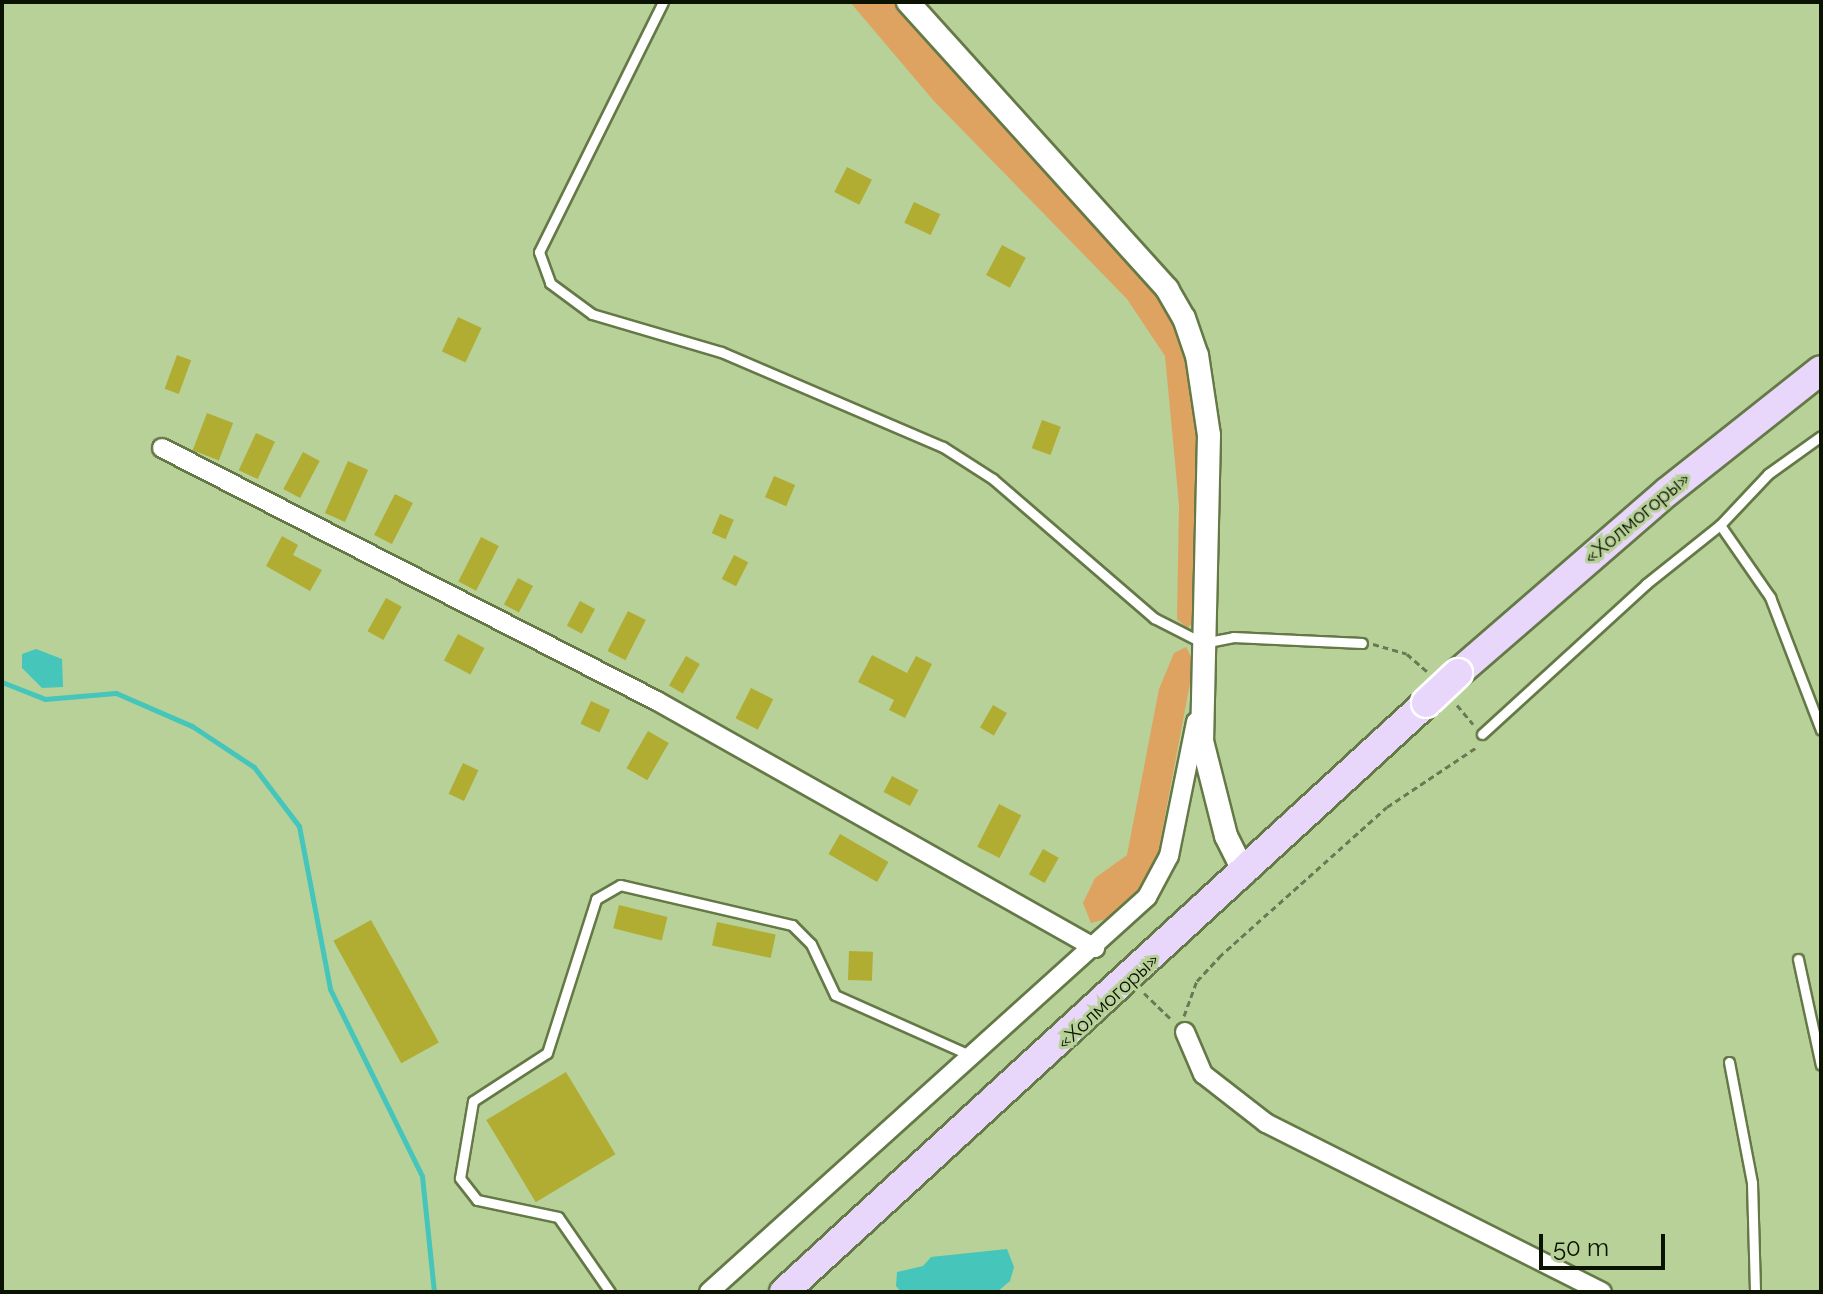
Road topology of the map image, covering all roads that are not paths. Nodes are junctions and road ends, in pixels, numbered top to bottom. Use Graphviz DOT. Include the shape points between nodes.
graph roads {
  1 [pos="663,2"];
  2 [pos="908,2"];
  3 [pos="1821,370"];
  4 [pos="1821,436"];
  5 [pos="162,448"];
  6 [pos="1720,525"];
  7 [pos="1203,643"];
  8 [pos="1362,643"];
  9 [pos="1199,709"];
  10 [pos="1821,730"];
  11 [pos="1482,734"];
  12 [pos="1209,782"];
  13 [pos="1184,786"];
  14 [pos="1245,874"];
  15 [pos="1095,948"];
  16 [pos="1798,959"];
  17 [pos="1185,1032"];
  18 [pos="975,1058"];
  19 [pos="1729,1062"];
  20 [pos="1821,1065"];
  21 [pos="610,1292"];
  22 [pos="709,1292"];
  23 [pos="784,1292"];
  24 [pos="1602,1292"];
  25 [pos="1755,1292"];
  1 -- 7 [label="lane" via="539,252 550,283 592,314 721,352 943,447 993,479 1154,618"];
  2 -- 7 [label="street" via="1167,289 1184,318 1197,355 1209,435"];
  3 -- 14 [label="highway, «Холмогоры», bridge" via="1667,492 1458,673"];
  4 -- 6 [label="lane" via="1768,474"];
  5 -- 15 [label="street" via="657,701"];
  6 -- 10 [label="lane" via="1770,597"];
  6 -- 11 [label="lane" via="1646,584"];
  7 -- 8 [label="lane" via="1233,637"];
  7 -- 9 [label="street"];
  9 -- 12 [label="street"];
  9 -- 13 [label="street"];
  12 -- 13 [label="street"];
  12 -- 14 [label="street"];
  13 -- 15 [label="street" via="1162,875"];
  14 -- 23 [label="highway, «Холмогоры»"];
  15 -- 18 [label="street"];
  16 -- 20 [label="lane"];
  17 -- 24 [label="street" via="1203,1074 1266,1123"];
  18 -- 21 [label="lane" via="835,995 811,944 792,925 620,885 596,899 547,1053 473,1101 460,1178 477,1200 558,1217"];
  18 -- 22 [label="street"];
  19 -- 25 [label="lane" via="1752,1183"];
}
